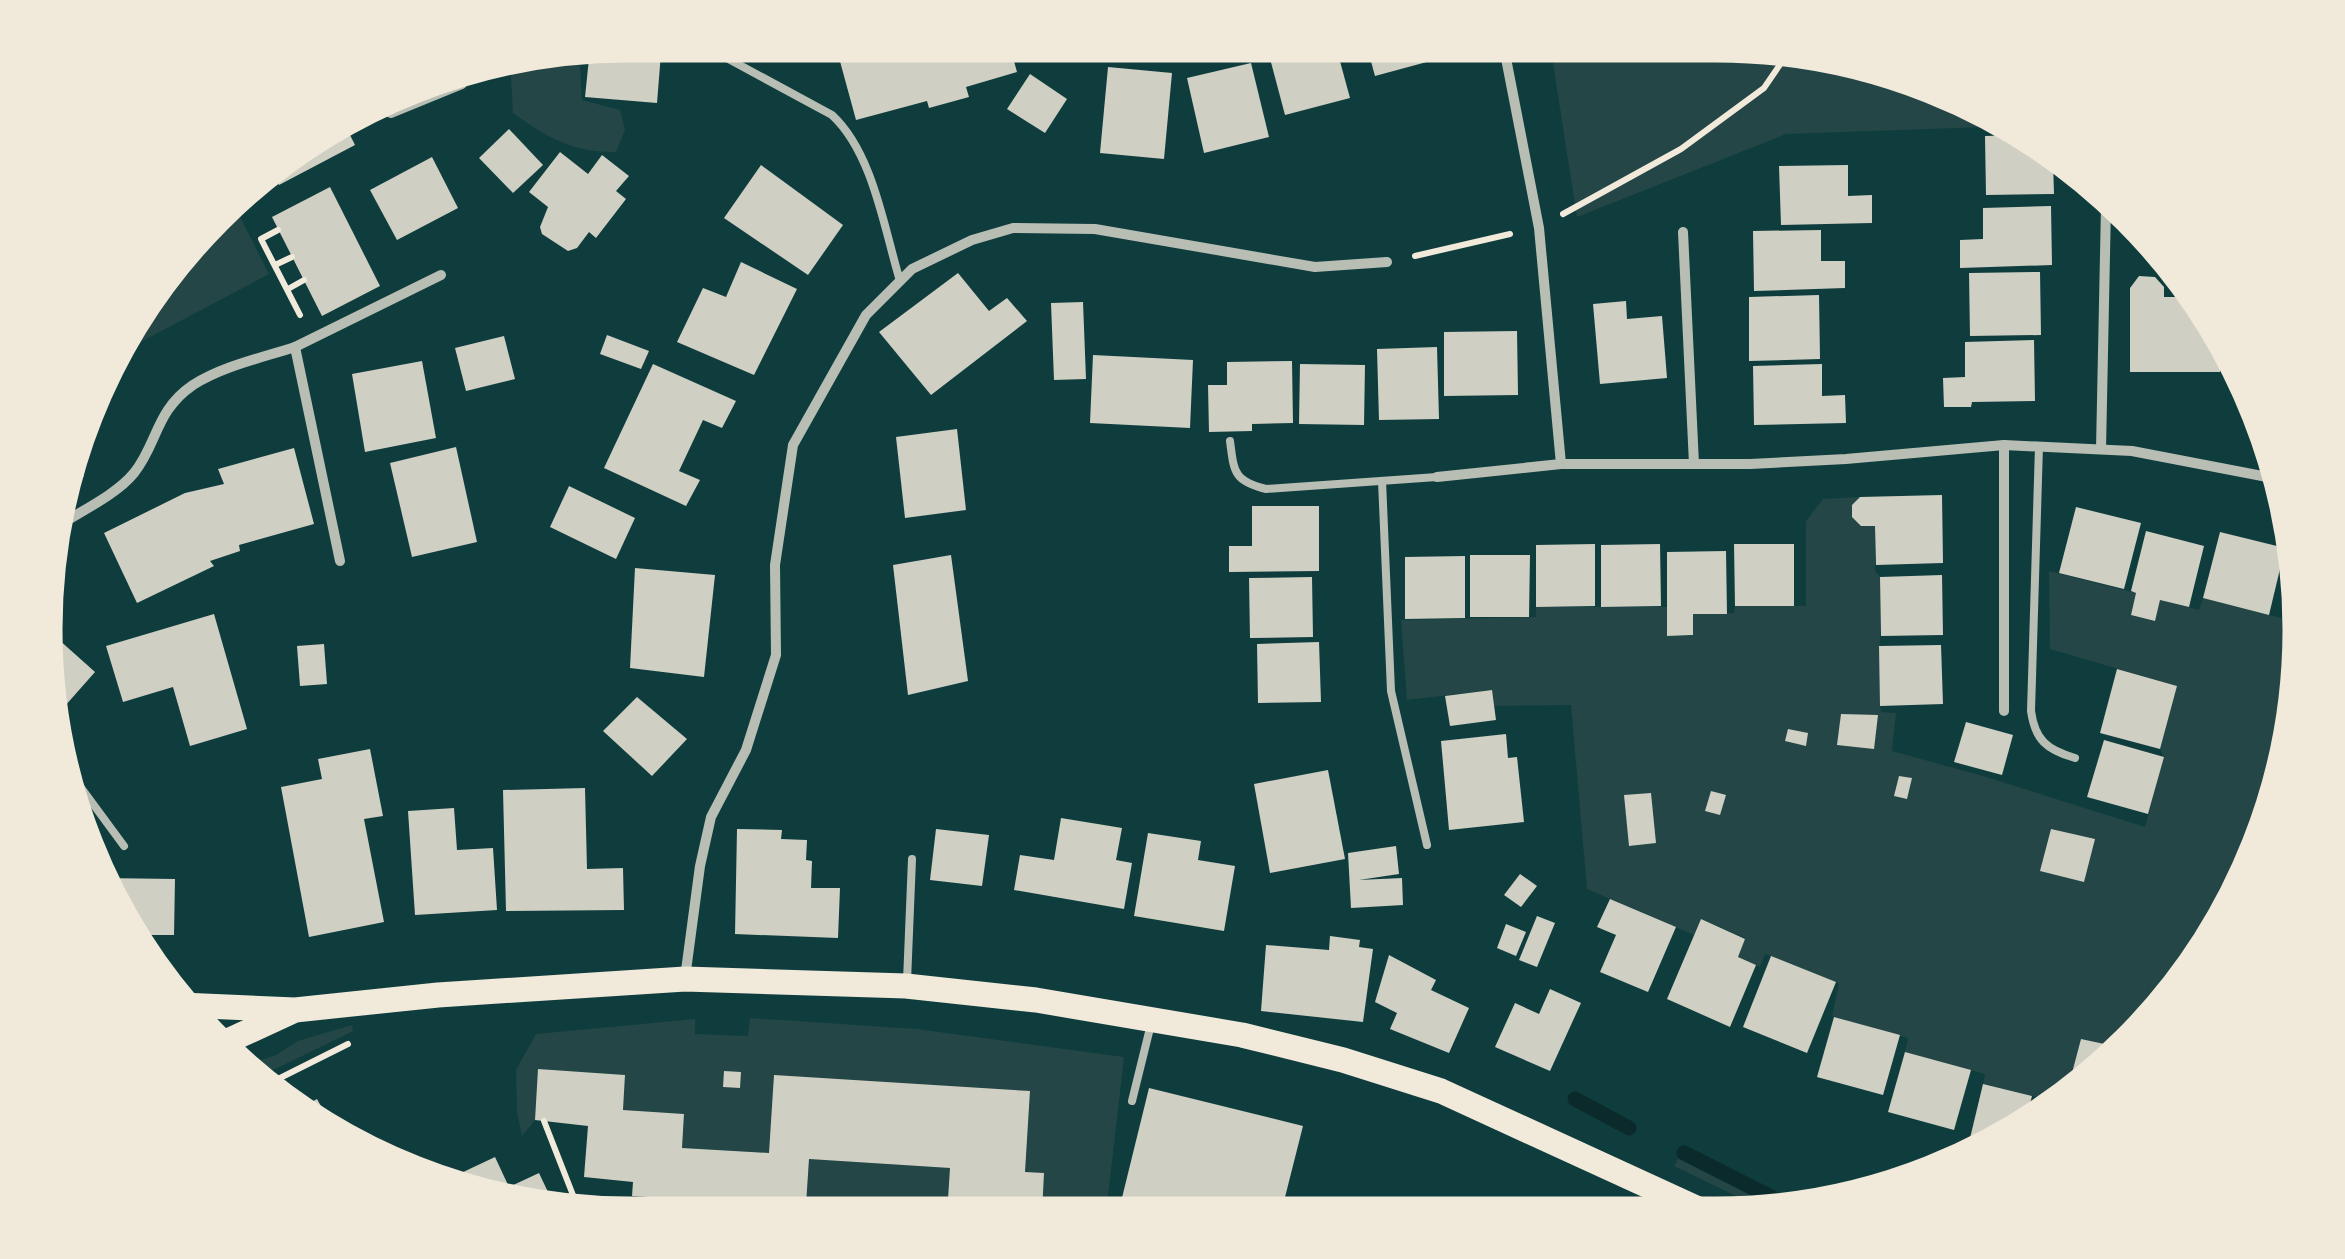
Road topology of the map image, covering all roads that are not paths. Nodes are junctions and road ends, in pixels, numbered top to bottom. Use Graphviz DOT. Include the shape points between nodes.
graph roads {
  1 [pos="732,60"];
  2 [pos="1505,60"];
  3 [pos="461,85"];
  4 [pos="390,114"];
  5 [pos="2106,215"];
  6 [pos="1683,232"];
  7 [pos="1386,262"];
  8 [pos="441,275"];
  9 [pos="900,281"];
  10 [pos="295,347"];
  11 [pos="1230,441"];
  12 [pos="2004,445"];
  13 [pos="2039,446"];
  14 [pos="2101,450"];
  15 [pos="1562,464"];
  16 [pos="1694,464"];
  17 [pos="1437,477"];
  18 [pos="2264,477"];
  19 [pos="1382,481"];
  20 [pos="71,517"];
  21 [pos="340,562"];
  22 [pos="2004,710"];
  23 [pos="2074,758"];
  24 [pos="83,791"];
  25 [pos="1428,844"];
  26 [pos="124,846"];
  27 [pos="912,859"];
  28 [pos="684,979"];
  29 [pos="906,986"];
  30 [pos="203,1007"];
  31 [pos="295,1010"];
  32 [pos="1152,1019"];
  33 [pos="233,1038"];
  34 [pos="1132,1102"];
  35 [pos="1677,1199"];
  1 -- 9 [label="lane" via="849,131"];
  2 -- 15 [label="street" via="1539,228"];
  3 -- 4 [label="lane"];
  5 -- 14 [label="street"];
  6 -- 16 [label="street"];
  7 -- 9 [label="street" via="1315,267 1095,230 1013,228 972,240"];
  8 -- 10 [label="street"];
  9 -- 28 [label="street" via="866,316 793,444 775,564 776,656 746,750 711,817"];
  10 -- 20 [label="street" via="195,384 161,417 130,478"];
  10 -- 21 [label="street"];
  11 -- 19 [label="lane" via="1234,472 1247,484 1288,489"];
  12 -- 13 [label="street"];
  12 -- 16 [label="street" via="1846,460"];
  12 -- 22 [label="street"];
  13 -- 14 [label="street"];
  13 -- 23 [label="lane" via="2030,712 2043,744"];
  14 -- 18 [label="street"];
  15 -- 16 [label="street"];
  15 -- 17 [label="street"];
  17 -- 19 [label="lane"];
  19 -- 25 [label="lane" via="1391,691"];
  24 -- 26 [label="lane"];
  27 -- 29 [label="lane"];
  28 -- 29 [label="main road"];
  28 -- 31 [label="main road"];
  29 -- 32 [label="main road"];
  30 -- 31 [label="main road"];
  31 -- 33 [label="main road"];
  32 -- 34 [label="lane"];
  32 -- 35 [label="main road" via="1343,1060 1441,1091"];
}
